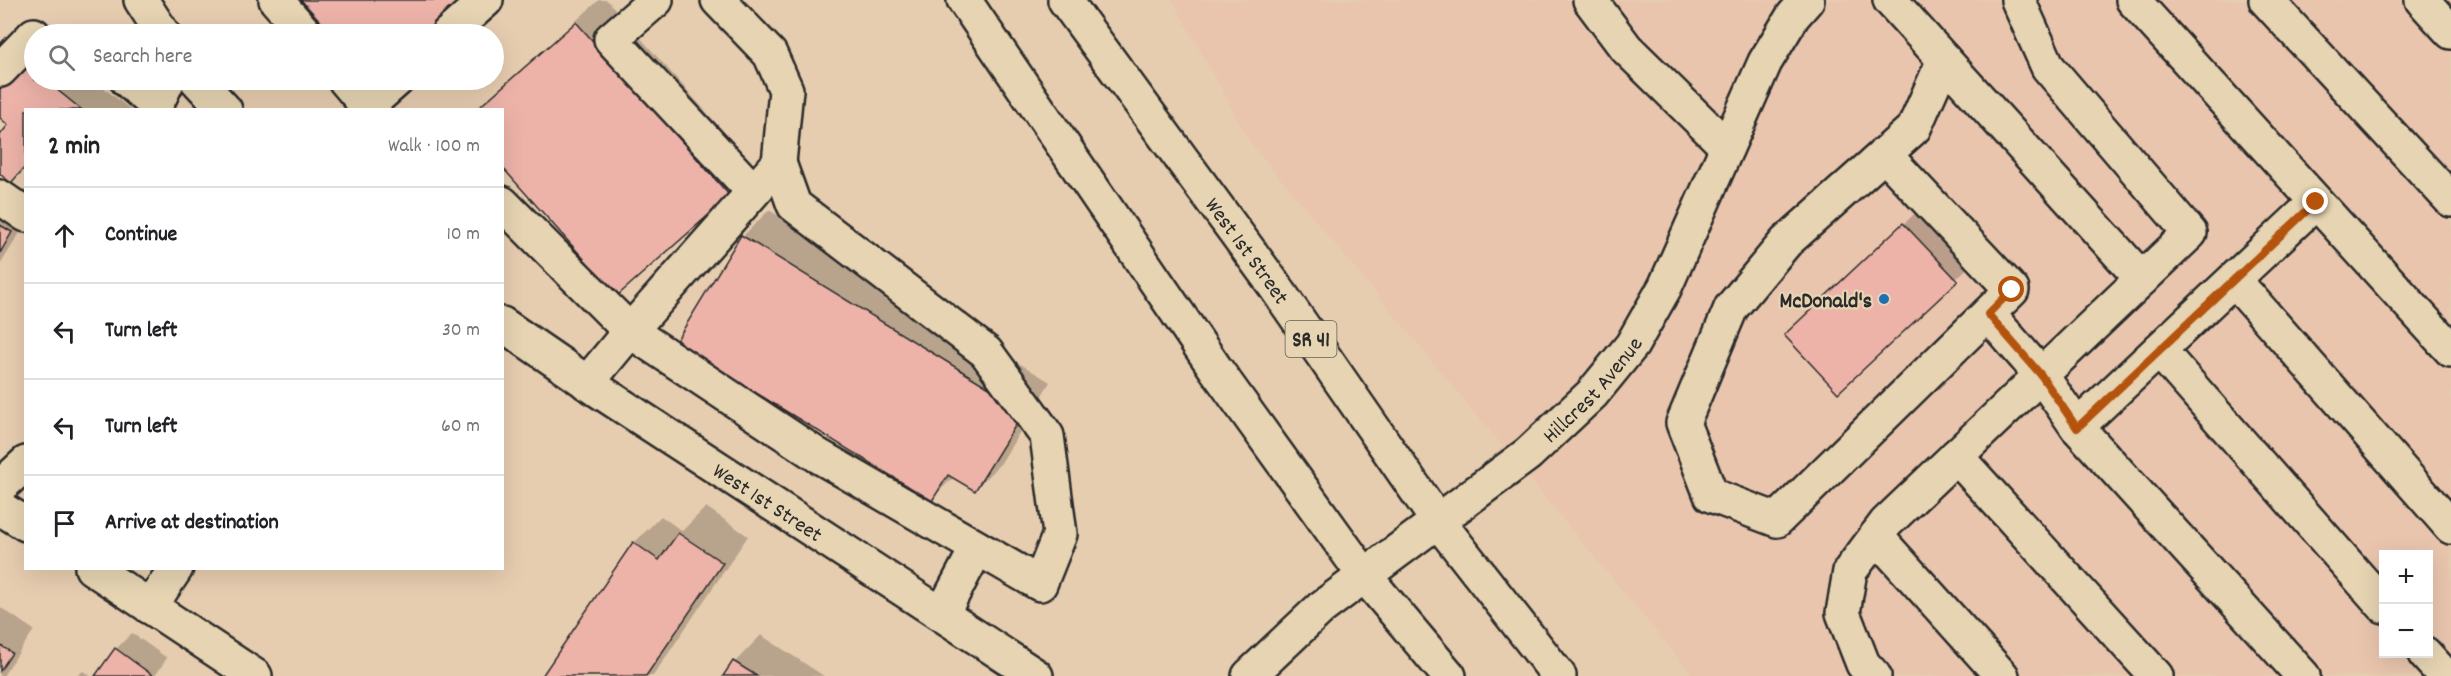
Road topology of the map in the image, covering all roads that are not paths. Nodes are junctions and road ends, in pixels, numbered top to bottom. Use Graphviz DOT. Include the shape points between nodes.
graph roads {
  1 [pos="141,0"];
  2 [pos="276,0"];
  3 [pos="486,0"];
  4 [pos="656,0"];
  5 [pos="718,0"];
  6 [pos="964,0"];
  7 [pos="1065,0"];
  8 [pos="1807,0"];
  9 [pos="1890,0"];
  10 [pos="2018,0"];
  11 [pos="2133,0"];
  12 [pos="2266,0"];
  13 [pos="2422,0"];
  14 [pos="1598,3"];
  15 [pos="157,24"];
  16 [pos="297,24"];
  17 [pos="458,24"];
  18 [pos="2451,32"];
  19 [pos="24,46"];
  20 [pos="1944,60"];
  21 [pos="0,70"];
  22 [pos="145,90"];
  23 [pos="352,90"];
  24 [pos="386,90"];
  25 [pos="159,98"];
  26 [pos="365,108"];
  27 [pos="1727,147"];
  28 [pos="1884,154"];
  29 [pos="778,163"];
  30 [pos="753,191"];
  31 [pos="0,197"];
  32 [pos="2451,200"];
  33 [pos="2316,202"];
  34 [pos="504,204"];
  35 [pos="24,214"];
  36 [pos="2142,279"];
  37 [pos="2234,280"];
  38 [pos="1988,314"];
  39 [pos="504,325"];
  40 [pos="630,331"];
  41 [pos="2159,350"];
  42 [pos="2451,350"];
  43 [pos="2041,375"];
  44 [pos="587,383"];
  45 [pos="2077,428"];
  46 [pos="1956,456"];
  47 [pos="24,465"];
  48 [pos="0,487"];
  49 [pos="0,508"];
  50 [pos="1437,520"];
  51 [pos="24,524"];
  52 [pos="2451,527"];
  53 [pos="1876,536"];
  54 [pos="977,548"];
  55 [pos="95,570"];
  56 [pos="175,570"];
  57 [pos="1364,575"];
  58 [pos="2382,604"];
  59 [pos="150,607"];
  60 [pos="942,614"];
  61 [pos="2429,658"];
  62 [pos="255,676"];
  63 [pos="1036,676"];
  64 [pos="1249,676"];
  65 [pos="1449,676"];
  66 [pos="1558,676"];
  67 [pos="1874,676"];
  68 [pos="2002,676"];
  69 [pos="2156,676"];
  70 [pos="2303,676"];
  71 [pos="2445,676"];
  1 -- 15 [label="street"];
  2 -- 16 [label="street"];
  3 -- 17 [label="street"];
  4 -- 30 [label="street" via="611,39"];
  5 -- 29 [label="street" via="770,54 786,90"];
  6 -- 57 [label="street" via="1215,368"];
  7 -- 50 [label="street, West 1st Street / SR 41" via="1272,282"];
  8 -- 27 [label="street, Hillcrest Avenue" via="1765,62"];
  9 -- 20 [label="street"];
  10 -- 36 [label="street" via="2048,67 2190,233"];
  11 -- 33 [label="street"];
  12 -- 32 [label="street"];
  13 -- 18 [label="street"];
  14 -- 27 [label="street" via="1626,48"];
  19 -- 21 [label="street"];
  20 -- 28 [label="street" via="1914,128"];
  20 -- 36 [label="street"];
  22 -- 25 [label="street"];
  23 -- 26 [label="street"];
  24 -- 26 [label="street"];
  27 -- 50 [label="street, Hillcrest Avenue" via="1665,287 1632,345 1592,394 1528,454"];
  28 -- 38 [label="street" via="2012,290"];
  28 -- 38 [label="street" via="1786,242 1731,308 1683,423 1711,495 1778,520"];
  29 -- 30 [label="street"];
  29 -- 54 [label="street" via="794,205 986,352 1047,436 1060,534 1040,584"];
  30 -- 40 [label="street"];
  31 -- 35 [label="street"];
  33 -- 37 [label="street"];
  33 -- 42 [label="street"];
  34 -- 40 [label="street"];
  36 -- 43 [label="street"];
  37 -- 41 [label="street"];
  37 -- 52 [label="street"];
  38 -- 43 [label="street"];
  39 -- 44 [label="street, West 1st Street"];
  40 -- 44 [label="street"];
  40 -- 54 [label="street" via="817,455"];
  41 -- 45 [label="street"];
  41 -- 58 [label="street"];
  43 -- 45 [label="street"];
  43 -- 46 [label="street"];
  44 -- 60 [label="street, West 1st Street"];
  45 -- 70 [label="street"];
  46 -- 53 [label="street"];
  46 -- 69 [label="street"];
  47 -- 48 [label="street"];
  49 -- 51 [label="street"];
  50 -- 57 [label="street, Hillcrest Avenue"];
  50 -- 66 [label="street, West 1st Street / SR 41"];
  53 -- 67 [label="street" via="1850,571 1843,613 1863,664"];
  53 -- 68 [label="street"];
  54 -- 60 [label="street"];
  55 -- 59 [label="street"];
  56 -- 59 [label="street"];
  57 -- 64 [label="street, Hillcrest Avenue" via="1321,608"];
  57 -- 65 [label="street"];
  59 -- 62 [label="street"];
  60 -- 63 [label="street, West 1st Street"];
  61 -- 71 [label="street"];
}
